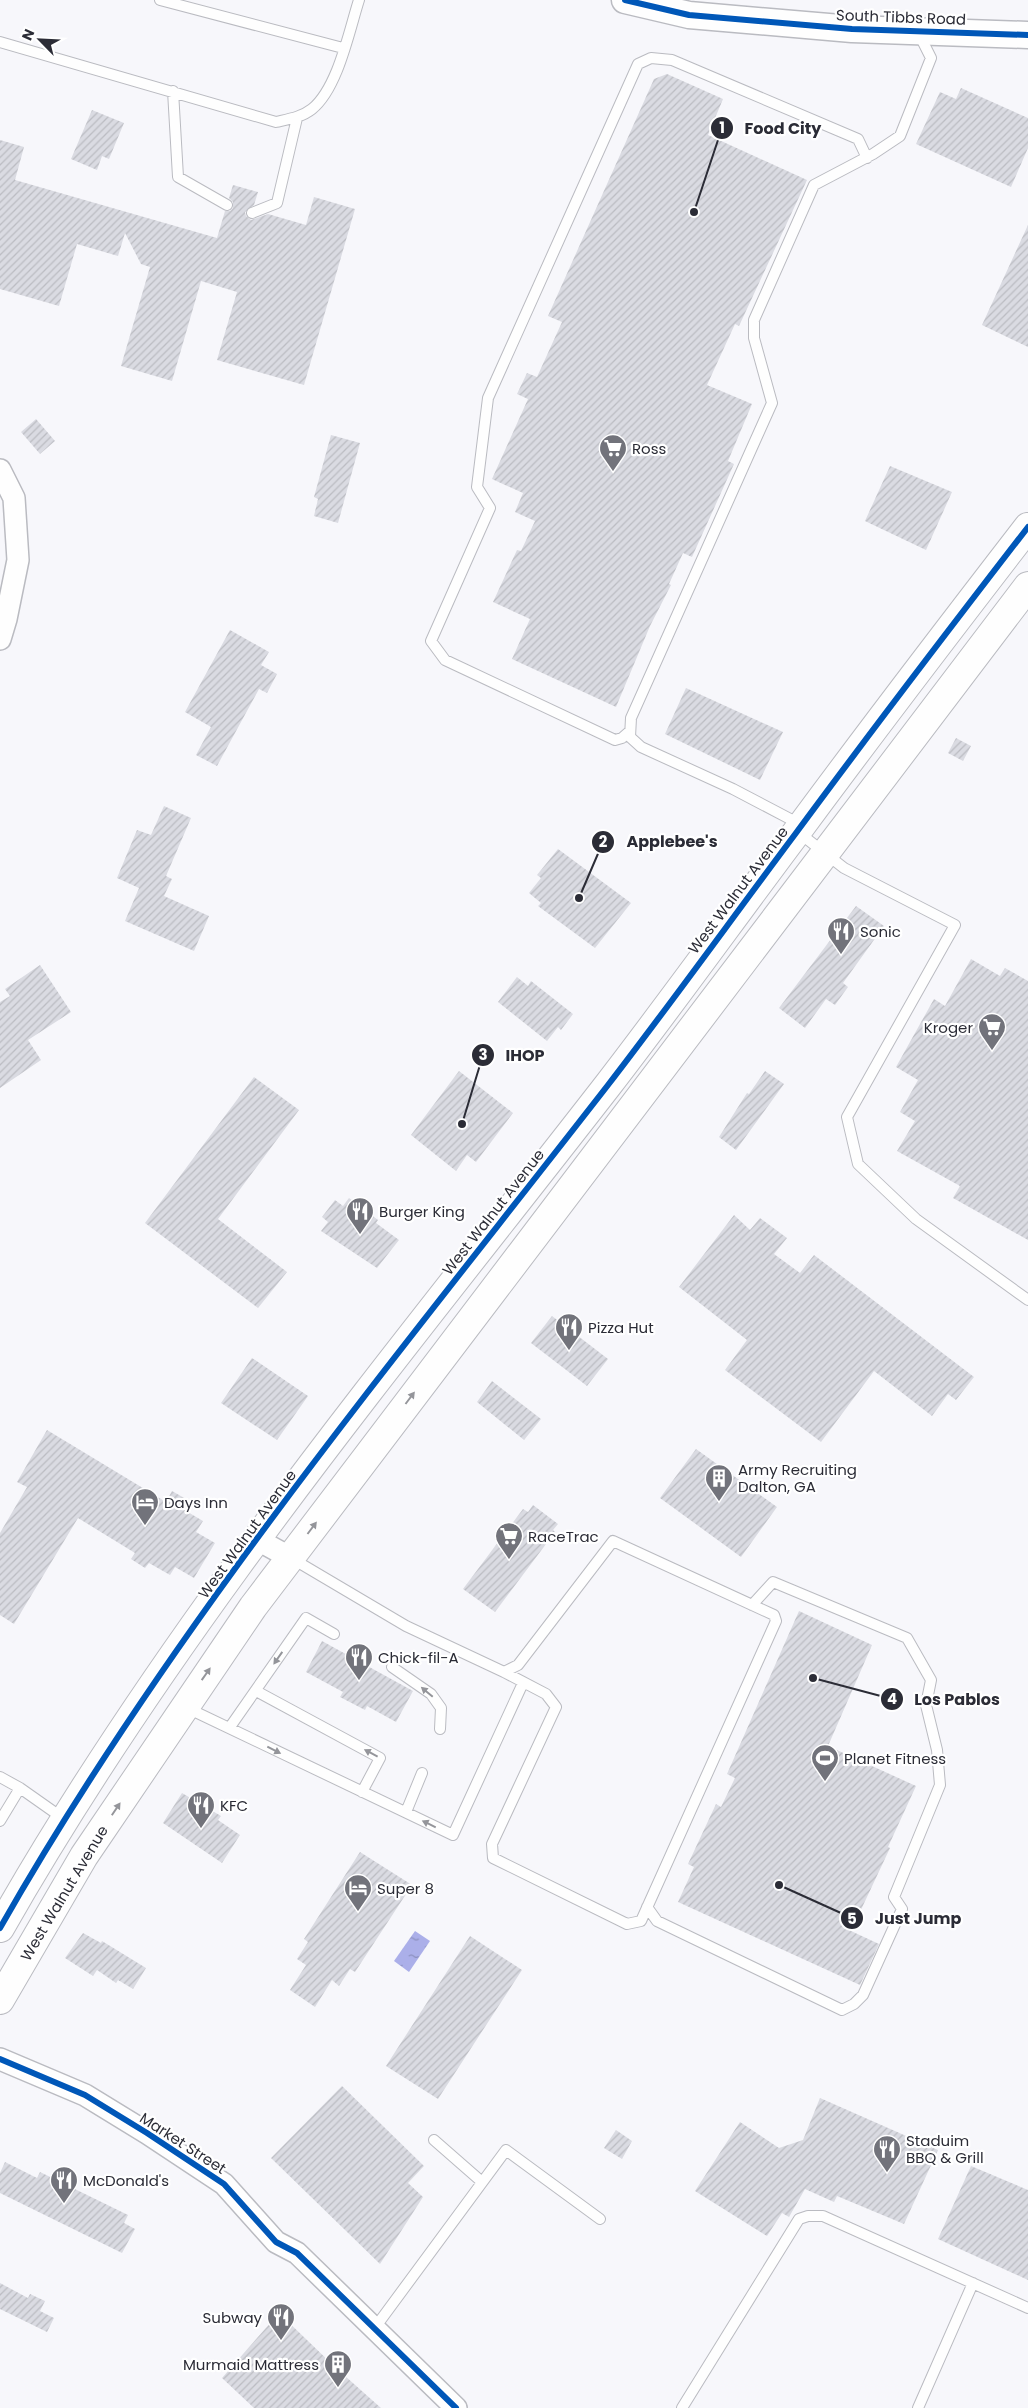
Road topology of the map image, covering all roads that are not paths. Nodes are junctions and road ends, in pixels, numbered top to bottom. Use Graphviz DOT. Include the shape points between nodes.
graph roads {
  1 [pos="160,0"];
  2 [pos="359,0"];
  3 [pos="625,0"];
  4 [pos="918,31"];
  5 [pos="1028,34"];
  6 [pos="0,42"];
  7 [pos="343,48"];
  8 [pos="173,91"];
  9 [pos="297,118"];
  10 [pos="867,158"];
  11 [pos="227,205"];
  12 [pos="252,213"];
  13 [pos="0,470"];
  14 [pos="1028,526"];
  15 [pos="1028,586"];
  16 [pos="0,639"];
  17 [pos="630,731"];
  18 [pos="800,827"];
  19 [pos="825,853"];
  20 [pos="1028,1300"];
  21 [pos="258,1540"];
  22 [pos="289,1557"];
  23 [pos="752,1605"];
  24 [pos="334,1634"];
  25 [pos="392,1667"];
  26 [pos="504,1672"];
  27 [pos="522,1683"];
  28 [pos="256,1691"];
  29 [pos="184,1706"];
  30 [pos="230,1727"];
  31 [pos="440,1729"];
  32 [pos="422,1773"];
  33 [pos="0,1777"];
  34 [pos="20,1788"];
  35 [pos="362,1792"];
  36 [pos="406,1812"];
  37 [pos="0,1821"];
  38 [pos="65,1821"];
  39 [pos="647,1907"];
  40 [pos="0,1928"];
  41 [pos="0,2000"];
  42 [pos="0,2058"];
  43 [pos="434,2140"];
  44 [pos="482,2182"];
  45 [pos="600,2218"];
  46 [pos="973,2284"];
  47 [pos="1028,2308"];
  48 [pos="374,2329"];
  49 [pos="456,2408"];
  50 [pos="682,2408"];
  51 [pos="918,2408"];
  1 -- 7 [label="lane"];
  2 -- 7 [label="lane"];
  3 -- 4 [label="street, South Tibbs Road" via="689,15 852,29"];
  4 -- 5 [label="street, South Tibbs Road"];
  4 -- 10 [label="lane" via="930,58 900,136"];
  6 -- 8 [label="lane"];
  7 -- 9 [label="lane" via="326,92 312,109"];
  8 -- 9 [label="lane" via="276,122"];
  8 -- 11 [label="lane" via="178,176"];
  9 -- 12 [label="lane" via="277,203"];
  10 -- 17 [label="lane" via="814,185 754,320 754,338 772,403 631,718"];
  10 -- 17 [label="lane" via="858,139 672,60 651,58 638,64 488,398 477,487 490,508 431,641 445,660 615,740"];
  13 -- 16 [label="street" via="14,498 18,560"];
  14 -- 18 [label="main road, West Walnut Avenue"];
  15 -- 19 [label="main road, West Walnut Avenue"];
  17 -- 18 [label="lane" via="630,737 641,747 733,789"];
  18 -- 19 [label="lane"];
  18 -- 21 [label="main road, West Walnut Avenue" via="615,1076 482,1243"];
  19 -- 20 [label="lane" via="844,868 955,925 847,1117 858,1164 916,1219"];
  22 -- 19 [label="main road, West Walnut Avenue, one-way"];
  21 -- 22 [label="street"];
  21 -- 38 [label="main road, West Walnut Avenue" via="160,1676"];
  22 -- 26 [label="lane" via="406,1626"];
  29 -- 22 [label="main road, West Walnut Avenue, one-way"];
  23 -- 26 [label="lane" via="613,1540 518,1665"];
  23 -- 39 [label="lane" via="774,1615 776,1621"];
  23 -- 39 [label="lane" via="773,1582 907,1638 931,1680 926,1705 937,1750 940,1785 894,1897 902,1909 863,1995 842,2010 657,1921"];
  24 -- 28 [label="lane, one-way" via="306,1618"];
  31 -- 25 [label="lane, one-way" via="441,1708 431,1694"];
  26 -- 27 [label="lane"];
  27 -- 36 [label="lane, one-way" via="453,1835"];
  27 -- 39 [label="lane" via="546,1694 556,1708 492,1844 493,1858 628,1924 641,1921"];
  28 -- 30 [label="lane"];
  35 -- 28 [label="lane, one-way" via="380,1758"];
  29 -- 30 [label="lane"];
  41 -- 29 [label="main road, West Walnut Avenue, one-way" via="84,1856"];
  30 -- 35 [label="lane, one-way"];
  32 -- 36 [label="lane"];
  33 -- 34 [label="lane"];
  34 -- 37 [label="lane"];
  34 -- 38 [label="lane"];
  35 -- 36 [label="lane"];
  38 -- 40 [label="main road, West Walnut Avenue"];
  42 -- 48 [label="street, Market Street" via="85,2096 224,2184 276,2242 297,2253"];
  43 -- 44 [label="lane"];
  44 -- 45 [label="lane" via="506,2150"];
  44 -- 48 [label="lane"];
  46 -- 47 [label="lane"];
  46 -- 50 [label="lane" via="823,2216 800,2219"];
  46 -- 51 [label="lane"];
  48 -- 49 [label="street, Market Street"];
}
